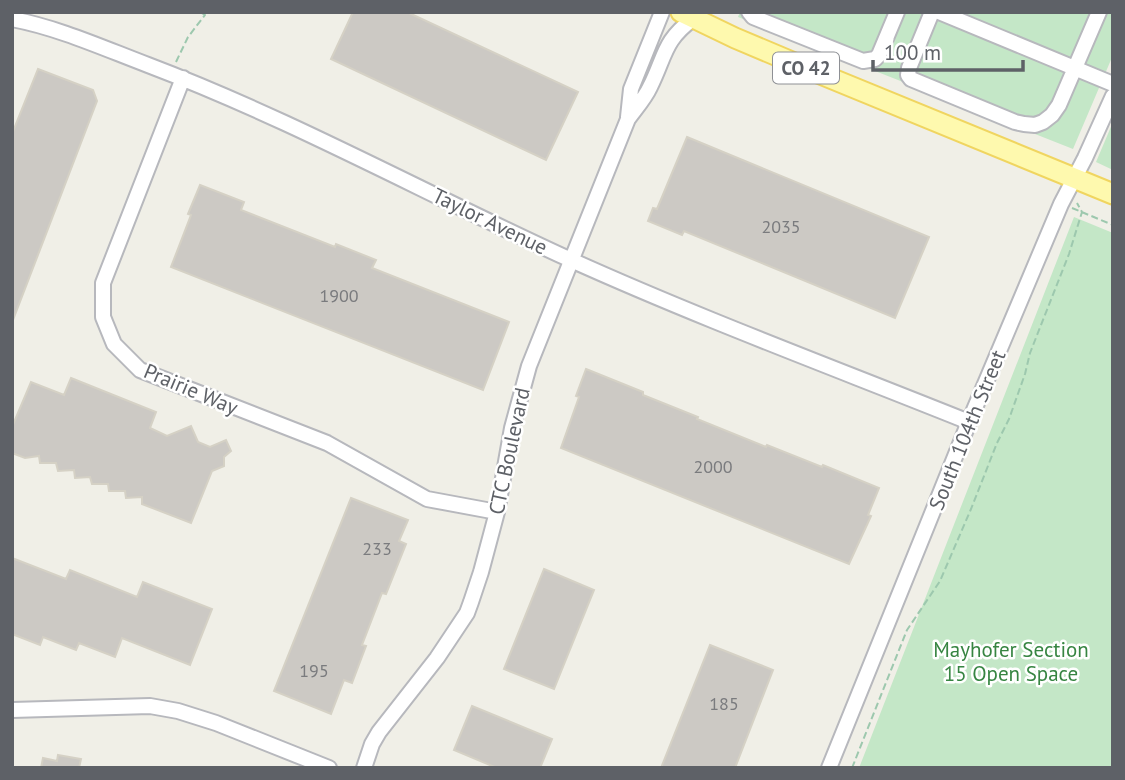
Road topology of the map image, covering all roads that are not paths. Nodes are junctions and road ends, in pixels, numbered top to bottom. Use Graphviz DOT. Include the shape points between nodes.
graph roads {
  1 [pos="662,12"];
  2 [pos="749,12"];
  3 [pos="897,12"];
  4 [pos="932,12"];
  5 [pos="939,12"];
  6 [pos="1098,12"];
  7 [pos="688,15"];
  8 [pos="12,19"];
  9 [pos="1076,69"];
  10 [pos="177,76"];
  11 [pos="1113,84"];
  12 [pos="1113,96"];
  13 [pos="628,119"];
  14 [pos="1074,178"];
  15 [pos="1113,194"];
  16 [pos="572,260"];
  17 [pos="969,422"];
  18 [pos="497,512"];
  19 [pos="12,710"];
  20 [pos="329,768"];
  21 [pos="364,768"];
  22 [pos="829,768"];
  1 -- 13 [label="street, CTC Boulevard" via="631,89"];
  2 -- 3 [label="street" via="863,61 880,55"];
  4 -- 9 [label="street" via="909,68 911,79 1015,122 1035,125 1052,115"];
  5 -- 9 [label="street"];
  6 -- 9 [label="street"];
  7 -- 13 [label="street, CTC Boulevard" via="668,42 650,88"];
  7 -- 14 [label="main road, CO 42"];
  8 -- 10 [label="street, Taylor Avenue" via="68,34"];
  9 -- 11 [label="street"];
  10 -- 16 [label="street, Taylor Avenue"];
  10 -- 18 [label="street, Prairie Way" via="103,283 103,317 114,344 140,370 327,443 427,499"];
  12 -- 14 [label="street, South 104th Street"];
  13 -- 16 [label="street, CTC Boulevard"];
  14 -- 15 [label="main road, CO 42"];
  14 -- 17 [label="street, South 104th Street"];
  16 -- 17 [label="street, Taylor Avenue"];
  16 -- 18 [label="street, CTC Boulevard" via="519,397"];
  17 -- 22 [label="street, South 104th Street"];
  18 -- 21 [label="street, CTC Boulevard" via="467,613 379,732"];
  19 -- 20 [label="street" via="150,706 178,711"];
}
